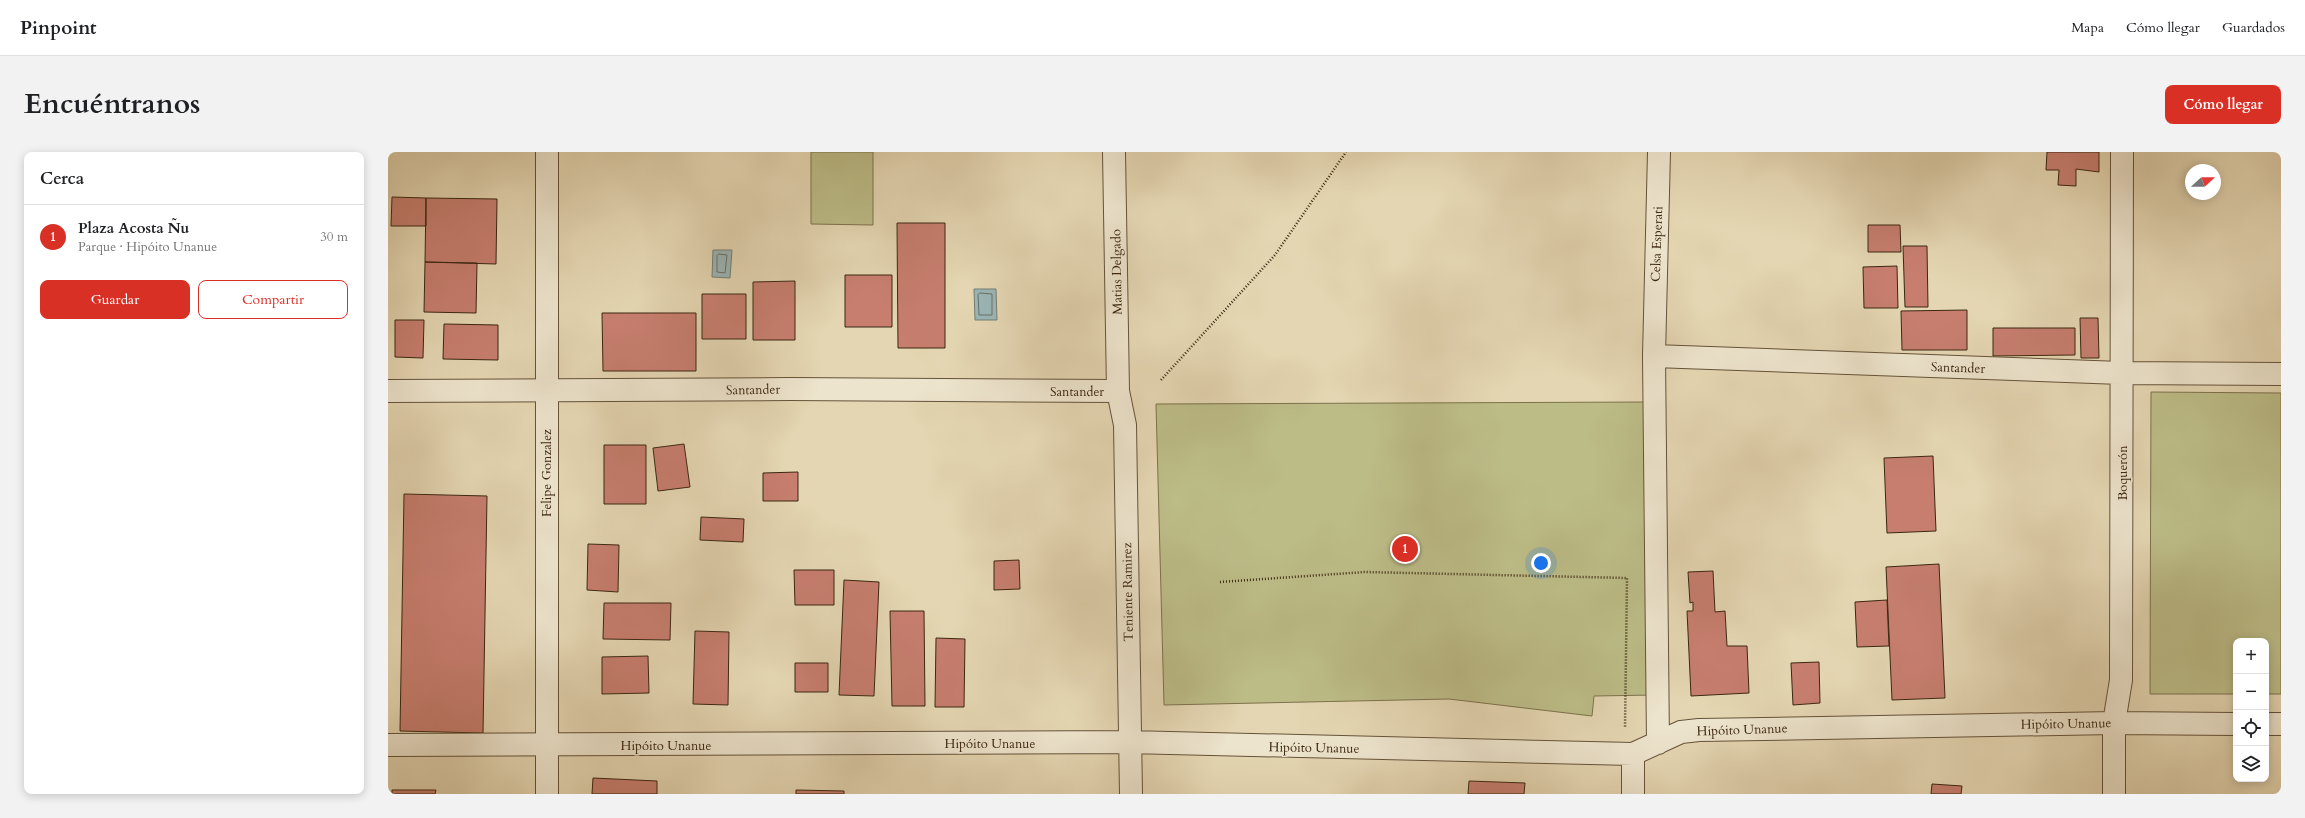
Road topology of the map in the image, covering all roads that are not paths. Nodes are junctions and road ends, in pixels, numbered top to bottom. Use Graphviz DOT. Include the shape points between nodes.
graph roads {
  1 [pos="547,152"];
  2 [pos="1114,152"];
  3 [pos="1659,152"];
  4 [pos="2122,152"];
  5 [pos="1654,347"];
  6 [pos="2121,373"];
  7 [pos="2281,374"];
  8 [pos="388,391"];
  9 [pos="1118,391"];
  10 [pos="546,392"];
  11 [pos="2114,723"];
  12 [pos="2233,724"];
  13 [pos="2269,724"];
  14 [pos="2281,724"];
  15 [pos="1129,742"];
  16 [pos="1658,743"];
  17 [pos="388,745"];
  18 [pos="547,746"];
  19 [pos="1633,754"];
  20 [pos="547,794"];
  21 [pos="1131,794"];
  22 [pos="1632,794"];
  23 [pos="2114,794"];
  1 -- 10 [label="street, Felipe Gonzalez"];
  2 -- 9 [label="street, Matias Delgado"];
  3 -- 5 [label="street, Celsa Esperati"];
  4 -- 6 [label="street, Boquerón"];
  5 -- 6 [label="street, Santander"];
  5 -- 16 [label="street, Celsa Esperati"];
  6 -- 7 [label="street, Santander"];
  6 -- 11 [label="street, Boquerón" via="2121,680"];
  8 -- 10 [label="street, Santander"];
  9 -- 10 [label="street, Santander" via="790,389"];
  9 -- 15 [label="street, Teniente Ramirez" via="1125,425"];
  10 -- 18 [label="street, Felipe Gonzalez"];
  11 -- 12 [label="street, Hipóito Unanue"];
  11 -- 16 [label="street, Hipóito Unanue" via="1699,730 1681,732"];
  11 -- 23 [label="street, Boquerón"];
  13 -- 14 [label="street"];
  15 -- 18 [label="street, Hipóito Unanue"];
  15 -- 19 [label="street, Hipóito Unanue"];
  15 -- 21 [label="street, Teniente Ramirez"];
  16 -- 19 [label="street, Hipóito Unanue"];
  17 -- 18 [label="street, Hipóito Unanue"];
  18 -- 20 [label="street, Felipe Gonzalez"];
  19 -- 22 [label="street"];
}
